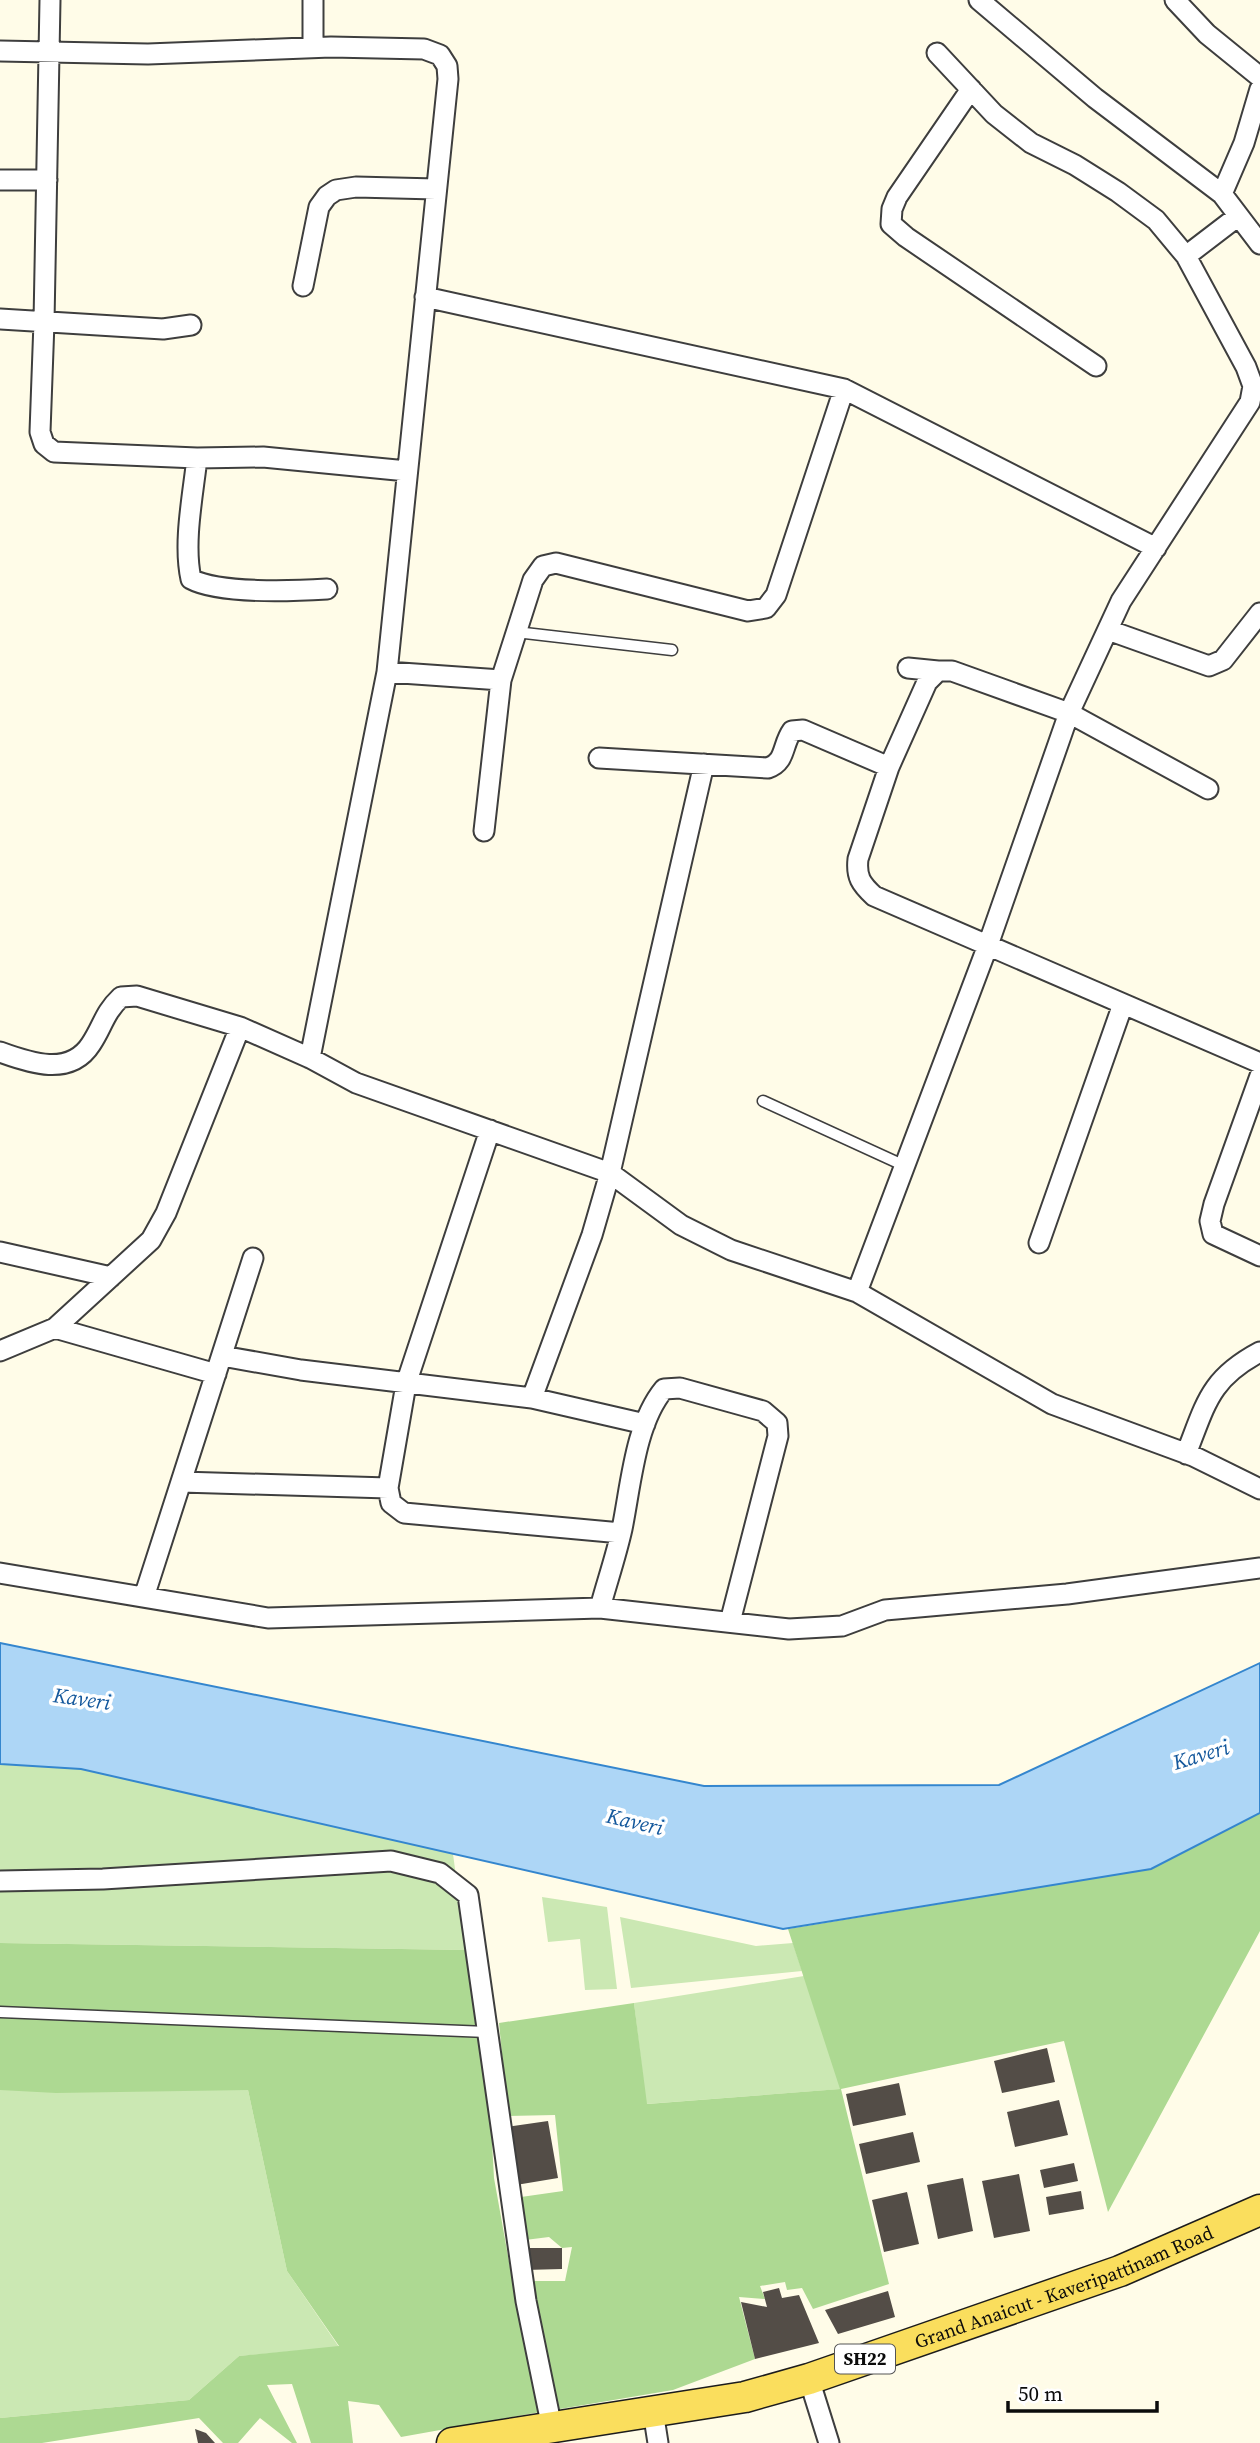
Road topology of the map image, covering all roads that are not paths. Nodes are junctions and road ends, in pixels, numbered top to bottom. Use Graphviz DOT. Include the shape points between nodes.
graph roads {
  1 [pos="50,0"];
  2 [pos="313,0"];
  3 [pos="978,0"];
  4 [pos="1175,0"];
  5 [pos="313,48"];
  6 [pos="0,51"];
  7 [pos="50,53"];
  8 [pos="937,53"];
  9 [pos="1260,77"];
  10 [pos="971,89"];
  11 [pos="1260,89"];
  12 [pos="0,180"];
  13 [pos="47,180"];
  14 [pos="436,189"];
  15 [pos="1222,194"];
  16 [pos="1237,216"];
  17 [pos="1260,244"];
  18 [pos="1186,256"];
  19 [pos="303,286"];
  20 [pos="425,297"];
  21 [pos="0,319"];
  22 [pos="44,321"];
  23 [pos="191,325"];
  24 [pos="1096,366"];
  25 [pos="844,389"];
  26 [pos="1256,390"];
  27 [pos="197,458"];
  28 [pos="407,471"];
  29 [pos="1156,548"];
  30 [pos="327,589"];
  31 [pos="1260,613"];
  32 [pos="1108,630"];
  33 [pos="516,632"];
  34 [pos="672,650"];
  35 [pos="908,668"];
  36 [pos="938,671"];
  37 [pos="387,672"];
  38 [pos="501,680"];
  39 [pos="1069,713"];
  40 [pos="599,758"];
  41 [pos="704,764"];
  42 [pos="889,767"];
  43 [pos="1208,789"];
  44 [pos="484,831"];
  45 [pos="988,945"];
  46 [pos="1123,1004"];
  47 [pos="240,1027"];
  48 [pos="0,1052"];
  49 [pos="310,1058"];
  50 [pos="1260,1063"];
  51 [pos="1260,1076"];
  52 [pos="763,1101"];
  53 [pos="490,1130"];
  54 [pos="905,1166"];
  55 [pos="610,1173"];
  56 [pos="1040,1242"];
  57 [pos="0,1252"];
  58 [pos="1260,1256"];
  59 [pos="253,1258"];
  60 [pos="111,1278"];
  61 [pos="857,1292"];
  62 [pos="55,1328"];
  63 [pos="0,1351"];
  64 [pos="1260,1352"];
  65 [pos="219,1365"];
  66 [pos="407,1384"];
  67 [pos="532,1398"];
  68 [pos="645,1424"];
  69 [pos="1186,1454"];
  70 [pos="181,1482"];
  71 [pos="388,1488"];
  72 [pos="1260,1489"];
  73 [pos="621,1533"];
  74 [pos="1260,1569"];
  75 [pos="0,1573"];
  76 [pos="144,1597"];
  77 [pos="600,1608"];
  78 [pos="730,1622"];
  79 [pos="0,1881"];
  80 [pos="0,2012"];
  81 [pos="487,2032"];
  82 [pos="1260,2210"];
  83 [pos="809,2379"];
  84 [pos="653,2411"];
  85 [pos="552,2428"];
  86 [pos="452,2443"];
  87 [pos="658,2443"];
  88 [pos="829,2443"];
  1 -- 7 [label="street"];
  2 -- 5 [label="street"];
  3 -- 15 [label="street" via="1095,98"];
  4 -- 9 [label="street" via="1207,34"];
  5 -- 7 [label="street"];
  5 -- 14 [label="street" via="424,49 440,55 448,79"];
  6 -- 7 [label="street"];
  7 -- 13 [label="street"];
  8 -- 10 [label="street"];
  10 -- 18 [label="street" via="1031,144 1075,165 1157,220"];
  10 -- 24 [label="street" via="897,197 891,224"];
  11 -- 15 [label="street"];
  12 -- 13 [label="street"];
  13 -- 22 [label="street"];
  14 -- 19 [label="street" via="356,187 327,196 318,207"];
  14 -- 20 [label="street"];
  15 -- 16 [label="street"];
  16 -- 17 [label="street"];
  16 -- 18 [label="street"];
  18 -- 26 [label="street"];
  20 -- 25 [label="street"];
  20 -- 28 [label="street"];
  21 -- 22 [label="street"];
  22 -- 23 [label="street" via="163,329"];
  22 -- 27 [label="street" via="40,432 44,444 54,452"];
  25 -- 29 [label="street"];
  25 -- 33 [label="street" via="776,595 766,608 748,611 556,563 543,566 533,580"];
  26 -- 29 [label="street"];
  27 -- 28 [label="street" via="263,457"];
  27 -- 30 [label="street" via="191,579 212,587"];
  28 -- 37 [label="street"];
  29 -- 32 [label="street"];
  31 -- 32 [label="street" via="1223,660 1209,666"];
  32 -- 39 [label="street"];
  33 -- 34 [label="lane"];
  33 -- 38 [label="street"];
  35 -- 36 [label="street"];
  36 -- 39 [label="street" via="953,671"];
  36 -- 42 [label="street" via="927,682"];
  37 -- 38 [label="street"];
  37 -- 49 [label="street"];
  38 -- 44 [label="street"];
  39 -- 43 [label="street"];
  39 -- 45 [label="street"];
  40 -- 41 [label="street"];
  41 -- 42 [label="street" via="768,768 782,759 792,731 803,730"];
  41 -- 55 [label="street"];
  42 -- 45 [label="street" via="858,859 857,874 863,886 874,896"];
  45 -- 46 [label="street"];
  45 -- 54 [label="street"];
  46 -- 50 [label="street"];
  46 -- 56 [label="street"];
  47 -- 48 [label="street" via="137,996 121,997 108,1009 91,1045 75,1060 42,1064"];
  47 -- 49 [label="street"];
  47 -- 60 [label="street" via="166,1213 151,1240"];
  49 -- 53 [label="street" via="356,1083"];
  51 -- 58 [label="street" via="1210,1221 1213,1234"];
  52 -- 54 [label="lane"];
  53 -- 55 [label="street"];
  53 -- 66 [label="street"];
  54 -- 61 [label="street"];
  55 -- 61 [label="street" via="681,1225 731,1250"];
  55 -- 67 [label="street"];
  57 -- 60 [label="street"];
  59 -- 65 [label="street"];
  60 -- 62 [label="street"];
  61 -- 69 [label="street" via="1052,1404"];
  62 -- 63 [label="street"];
  62 -- 65 [label="street"];
  64 -- 69 [label="street" via="1222,1379 1209,1397"];
  65 -- 66 [label="street"];
  65 -- 70 [label="street"];
  66 -- 67 [label="street"];
  66 -- 71 [label="street"];
  67 -- 68 [label="street"];
  68 -- 73 [label="street"];
  68 -- 78 [label="street" via="664,1389 680,1388 762,1411 777,1423 778,1436"];
  69 -- 72 [label="street"];
  70 -- 71 [label="street"];
  70 -- 76 [label="street"];
  71 -- 73 [label="street" via="391,1503 404,1513"];
  73 -- 77 [label="street"];
  74 -- 78 [label="street" via="1067,1594 885,1610 842,1626 789,1629"];
  75 -- 76 [label="street"];
  76 -- 77 [label="street" via="268,1618"];
  77 -- 78 [label="street"];
  79 -- 81 [label="street" via="391,1861 440,1873 468,1895"];
  80 -- 81 [label="lane"];
  81 -- 85 [label="street" via="526,2301"];
  82 -- 83 [label="main road, Grand Anaicut - Kaveripattinam Road / SH22" via="1120,2271"];
  83 -- 84 [label="main road, Grand Anaicut - Kaveripattinam Road / SH22" via="744,2397"];
  83 -- 88 [label="street"];
  84 -- 85 [label="main road, Grand Anaicut - Kaveripattinam Road / SH22"];
  84 -- 87 [label="street"];
  85 -- 86 [label="main road, Grand Anaicut - Kaveripattinam Road / SH22"];
}
